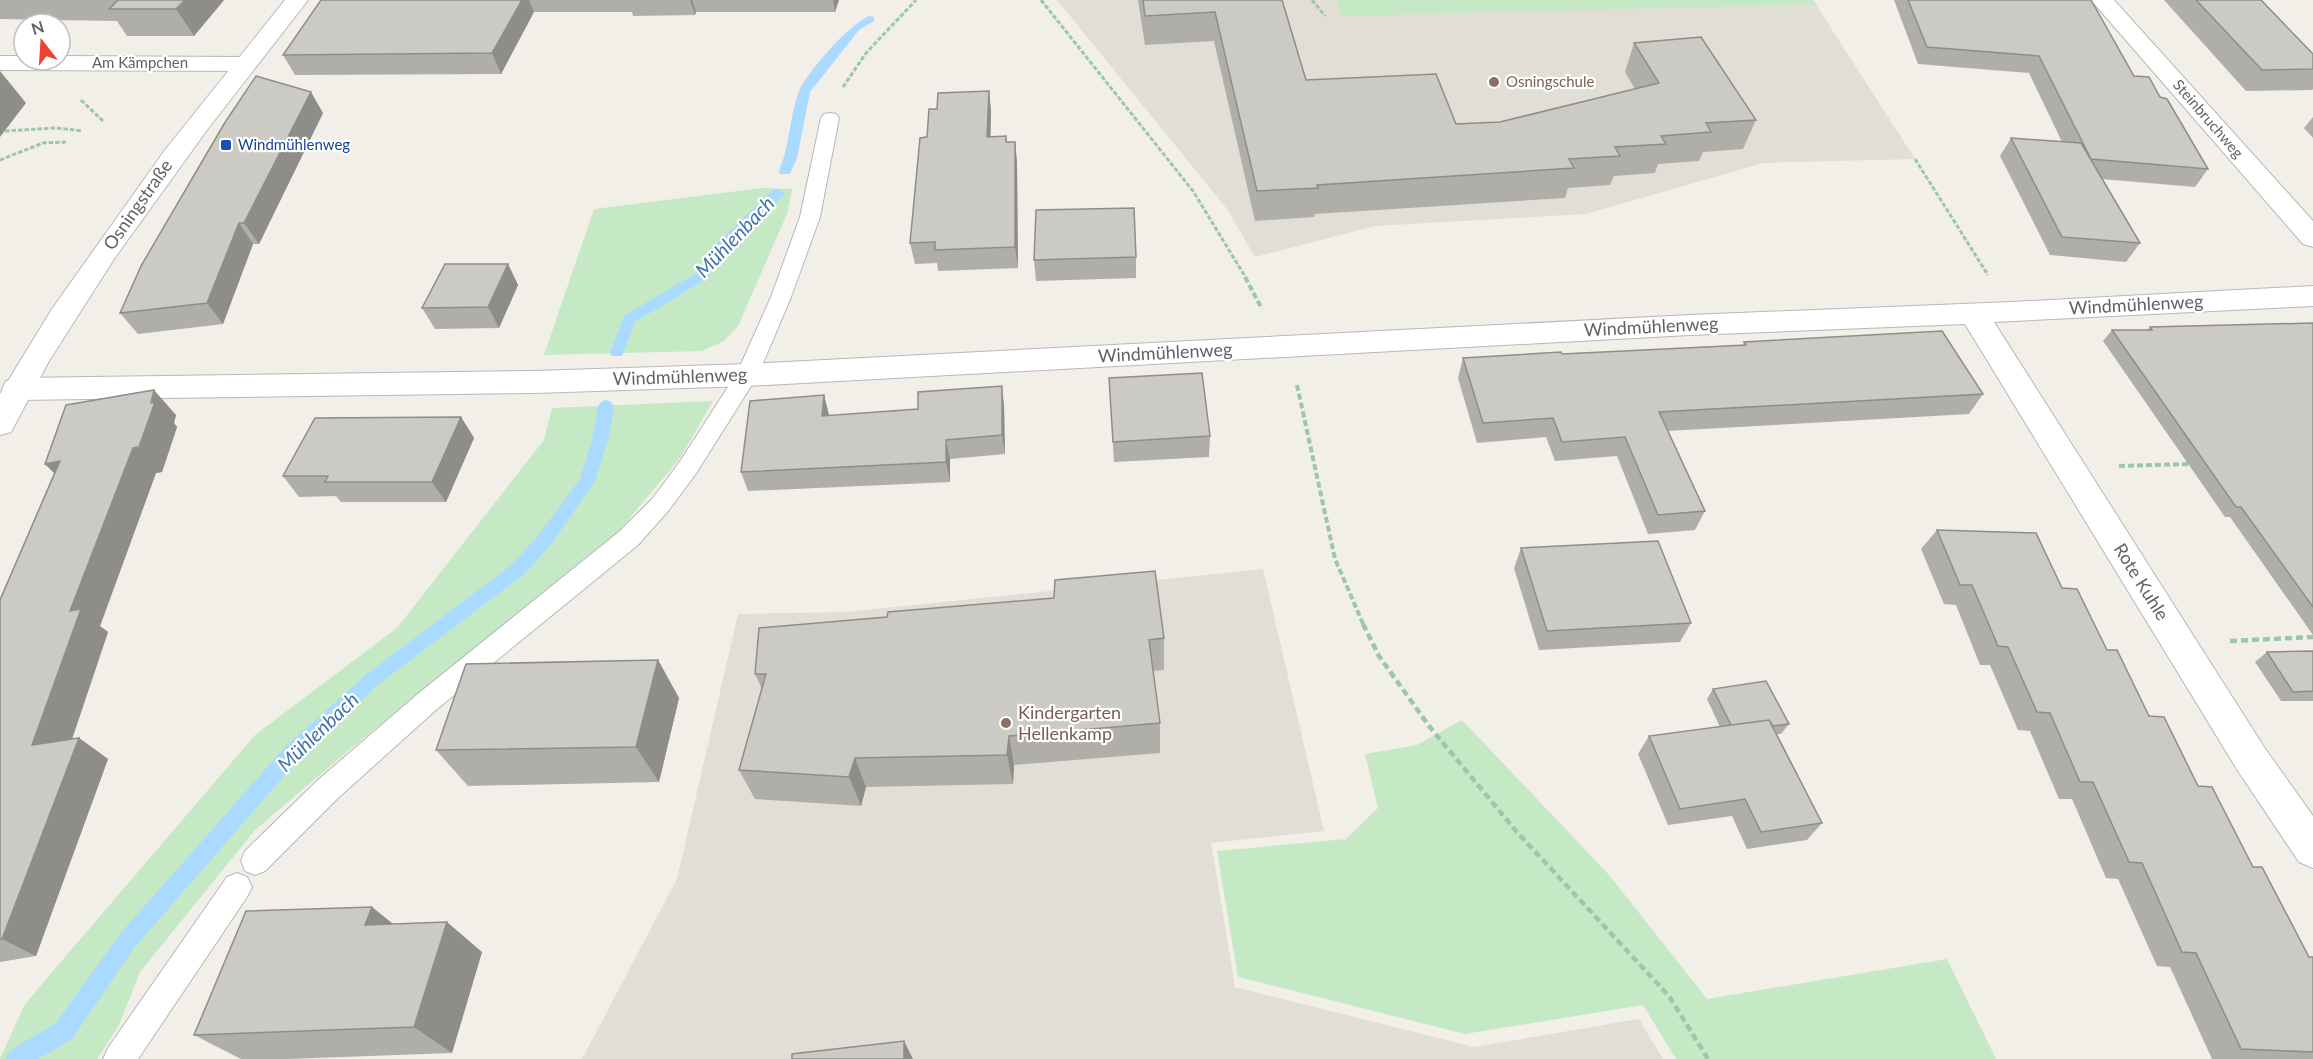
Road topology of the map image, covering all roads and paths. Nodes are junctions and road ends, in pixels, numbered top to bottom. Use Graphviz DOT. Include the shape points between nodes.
graph roads {
  1 [pos="297,0"];
  2 [pos="916,0"];
  3 [pos="1041,0"];
  4 [pos="1312,0"];
  5 [pos="2102,0"];
  6 [pos="1325,16"];
  7 [pos="0,63"];
  8 [pos="244,64"];
  9 [pos="830,118"];
  10 [pos="5,131"];
  11 [pos="82,131"];
  12 [pos="66,142"];
  13 [pos="1915,159"];
  14 [pos="0,160"];
  15 [pos="2313,238"];
  16 [pos="2313,296"];
  17 [pos="2011,312"];
  18 [pos="1973,313"];
  19 [pos="1289,346"];
  20 [pos="747,375"];
  21 [pos="17,389"];
  22 [pos="0,424"];
  23 [pos="2197,464"];
  24 [pos="2070,468"];
  25 [pos="2313,637"];
  26 [pos="2179,643"];
  27 [pos="2313,849"];
  28 [pos="255,861"];
  29 [pos="237,887"];
  30 [pos="119,1059"];
  31 [pos="1708,1059"];
  1 -- 8 [label="street, Osningstraße"];
  2 -- 9 [label="path" via="866,52 838,94"];
  3 -- 19 [label="path" via="1193,191 1233,252 1271,327"];
  4 -- 6 [label="path"];
  5 -- 15 [label="street, Steinbruchweg"];
  7 -- 8 [label="street, Am Kämpchen"];
  8 -- 21 [label="street, Osningstraße" via="159,173 54,326"];
  9 -- 20 [label="lane" via="810,217"];
  10 -- 11 [label="path"];
  12 -- 14 [label="path" via="43,143"];
  13 -- 17 [label="path"];
  16 -- 17 [label="street, Windmühlenweg"];
  17 -- 18 [label="street, Windmühlenweg"];
  18 -- 19 [label="street, Windmühlenweg"];
  18 -- 24 [label="street, Rote Kuhle"];
  19 -- 20 [label="street, Windmühlenweg"];
  19 -- 31 [label="path" via="1335,559 1379,656 1429,726 1516,831 1669,996"];
  20 -- 21 [label="street, Windmühlenweg"];
  20 -- 28 [label="lane" via="682,476 629,538 428,701 328,789"];
  21 -- 22 [label="street, Osningstraße"];
  23 -- 24 [label="path"];
  24 -- 26 [label="street, Rote Kuhle"];
  25 -- 26 [label="path"];
  26 -- 27 [label="street, Rote Kuhle"];
  29 -- 30 [label="lane"];
}
